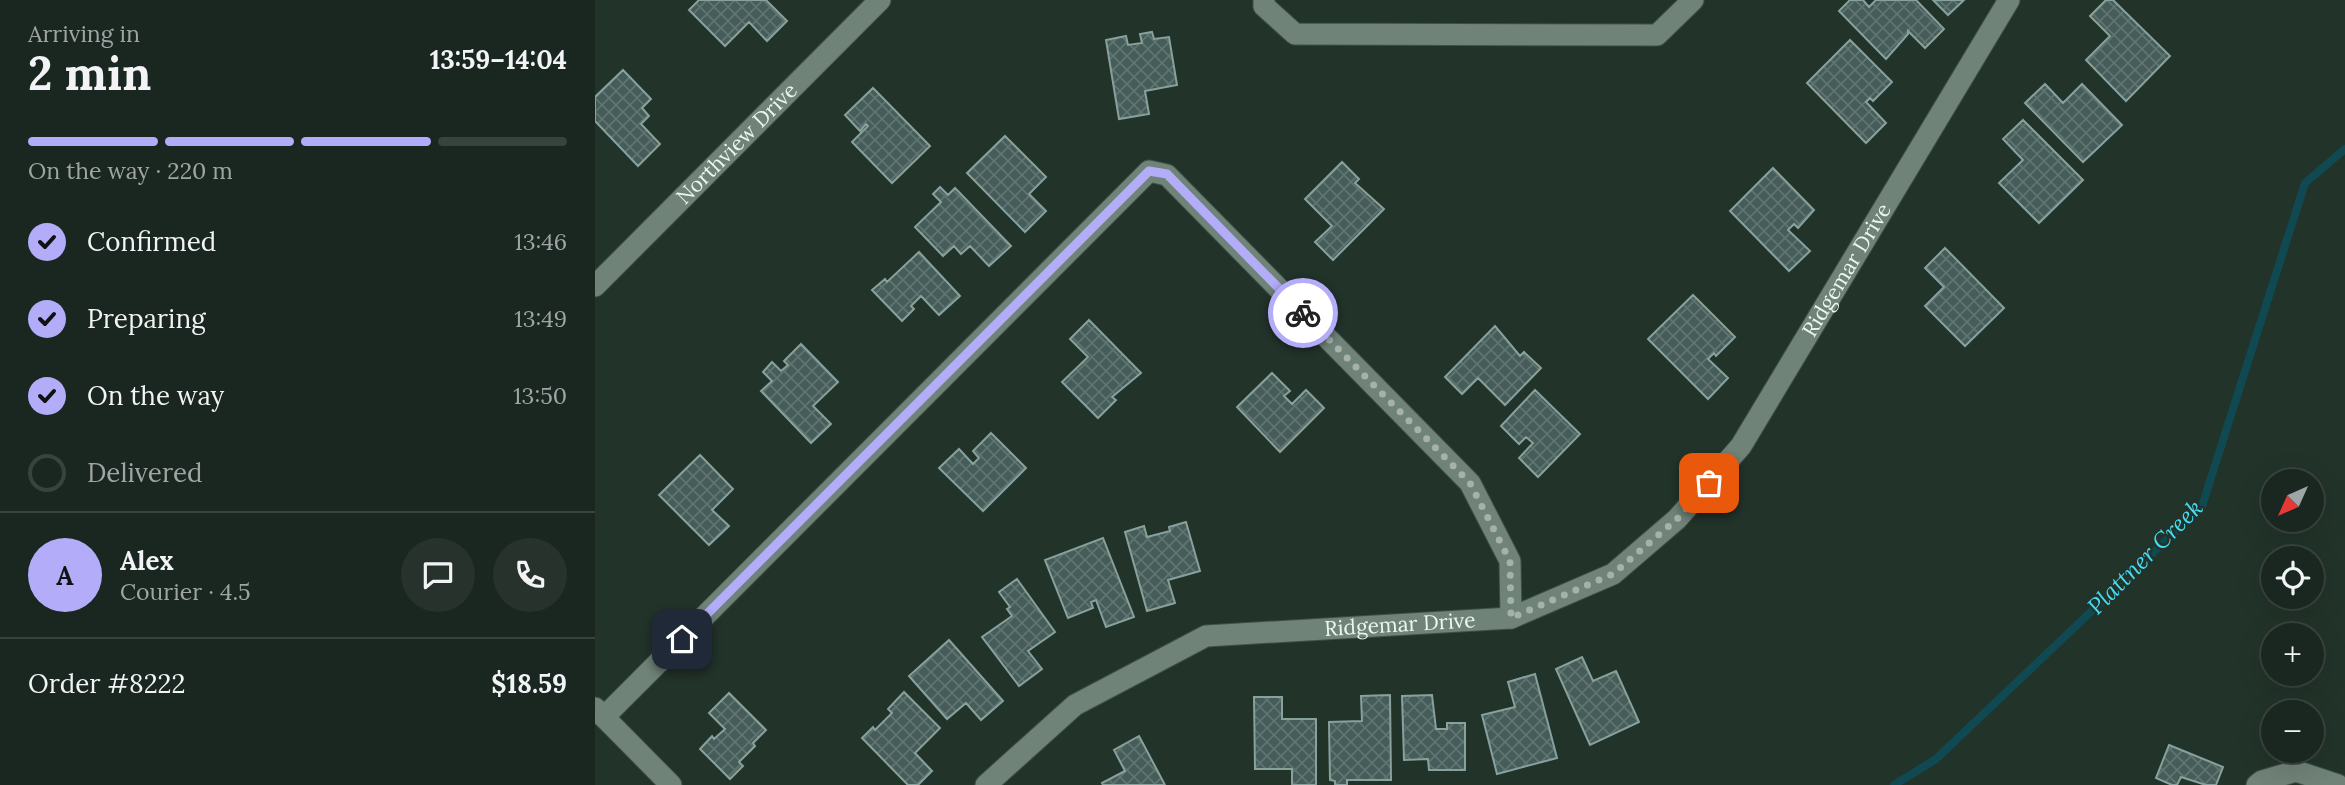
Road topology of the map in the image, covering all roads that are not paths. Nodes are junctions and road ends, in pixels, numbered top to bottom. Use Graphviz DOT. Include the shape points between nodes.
graph roads {
  1 [pos="880,0"];
  2 [pos="1264,0"];
  3 [pos="2009,0"];
  4 [pos="1688,3"];
  5 [pos="595,286"];
  6 [pos="1511,618"];
  7 [pos="599,713"];
  8 [pos="671,785"];
  9 [pos="986,785"];
  10 [pos="2257,785"];
  11 [pos="2338,785"];
  1 -- 5 [label="street, Northview Drive"];
  2 -- 4 [label="street" via="1264,6 1295,34 1657,35"];
  3 -- 6 [label="street, Ridgemar Drive" via="1741,446 1677,519 1613,574"];
  6 -- 7 [label="street" via="1510,561 1470,483 1167,174 1149,171"];
  6 -- 9 [label="street, Ridgemar Drive" via="1206,636 1075,705"];
  7 -- 8 [label="street"];
  10 -- 11 [label="street" via="2296,771"];
}
